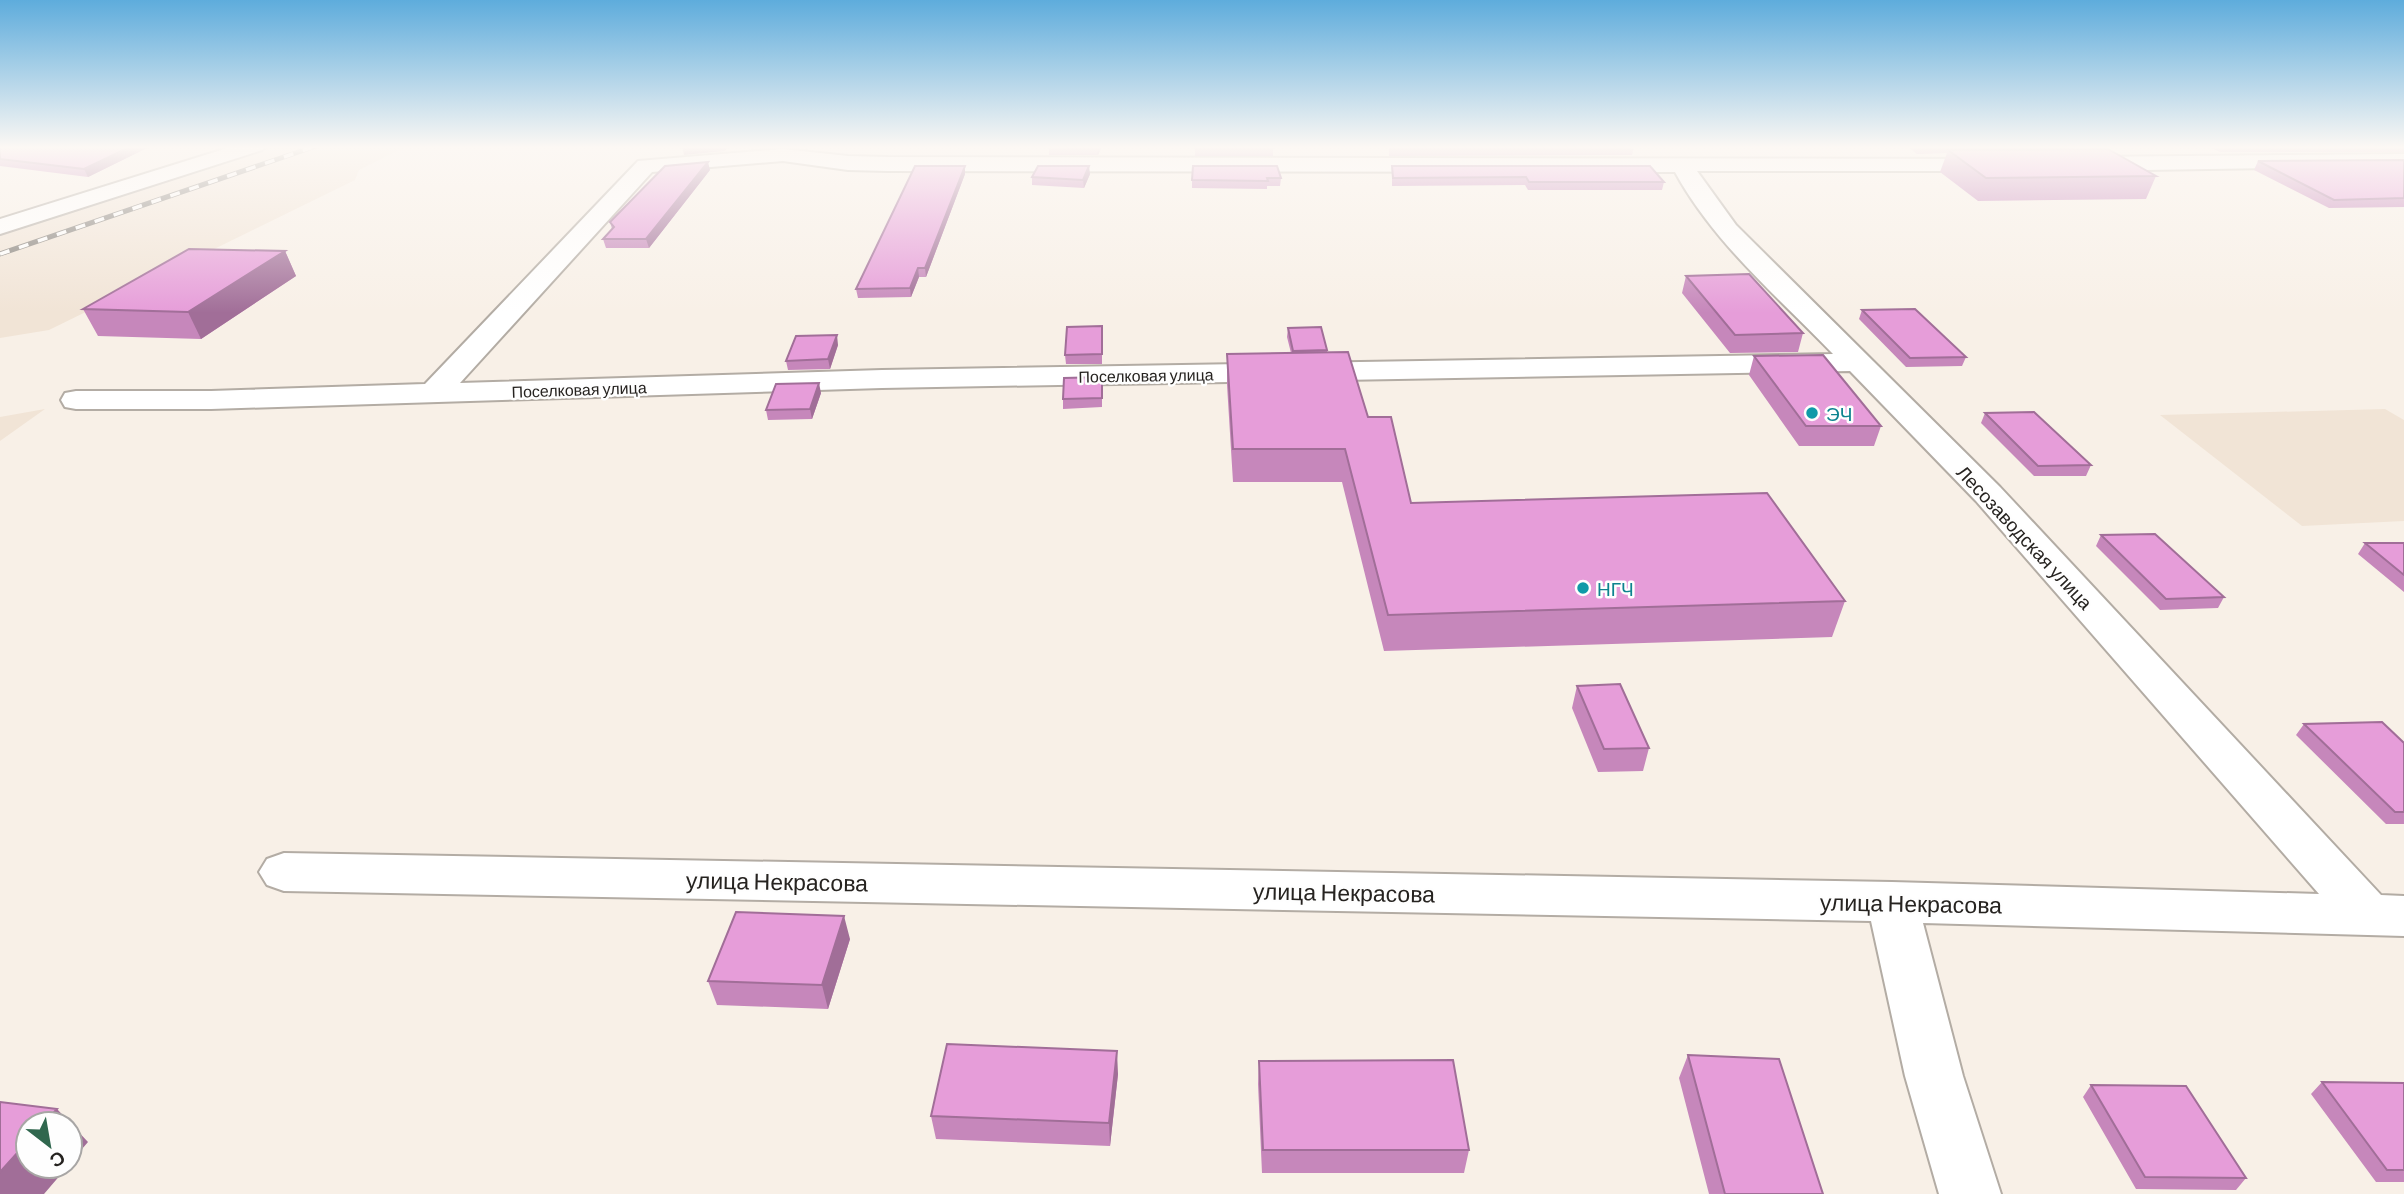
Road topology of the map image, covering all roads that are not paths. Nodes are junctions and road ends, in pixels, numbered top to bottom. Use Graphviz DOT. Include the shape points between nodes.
graph roads {
  1 [pos="79,202"];
  2 [pos="613,202"];
  3 [pos="1705,202"];
  4 [pos="0,227"];
  5 [pos="1859,362"];
  6 [pos="434,393"];
  7 [pos="76,400"];
  8 [pos="284,872"];
  9 [pos="1892,902"];
  10 [pos="2385,914"];
  11 [pos="1970,1194"];
  1 -- 4 [label="street"];
  2 -- 6 [label="street"];
  3 -- 5 [label="street, Лесозаводская улица" via="1727,230"];
  5 -- 6 [label="street, Поселковая улица" via="896,379"];
  5 -- 10 [label="street, Лесозаводская улица"];
  6 -- 7 [label="street, Поселковая улица"];
  8 -- 9 [label="street, улица Некрасова"];
  9 -- 10 [label="street, улица Некрасова"];
  9 -- 11 [label="street" via="1934,1076"];
}
